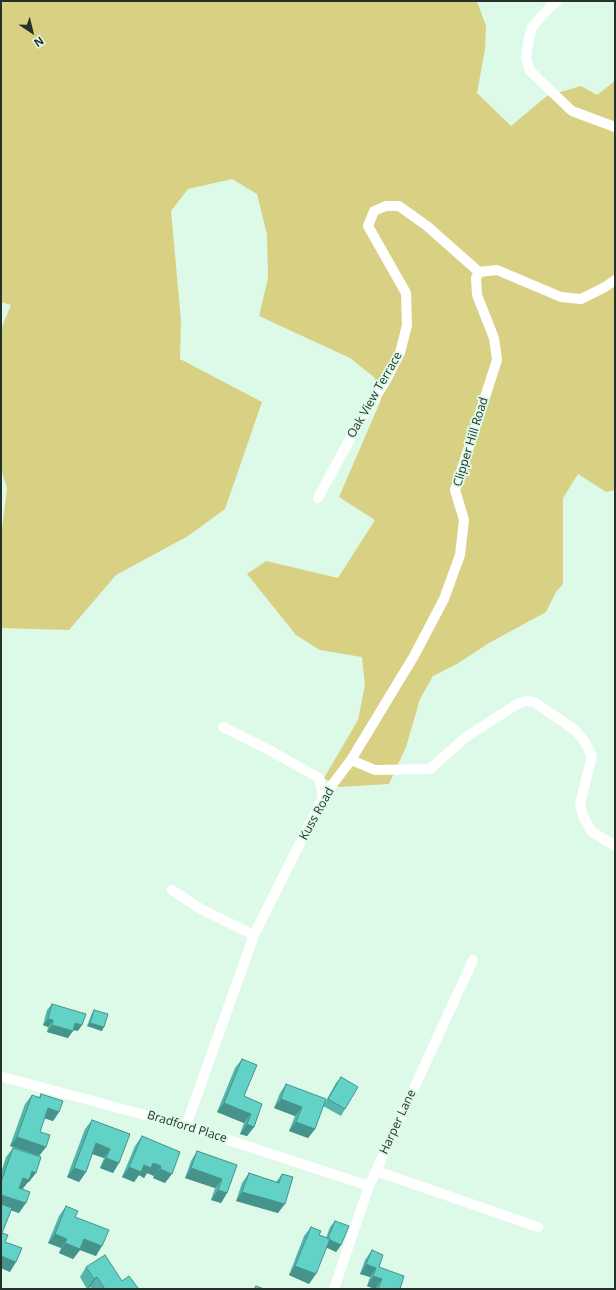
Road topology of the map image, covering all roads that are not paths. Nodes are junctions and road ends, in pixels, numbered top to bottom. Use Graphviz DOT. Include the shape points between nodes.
graph roads {
  1 [pos="557,1"];
  2 [pos="615,127"];
  3 [pos="479,272"];
  4 [pos="615,280"];
  5 [pos="318,498"];
  6 [pos="223,727"];
  7 [pos="351,760"];
  8 [pos="323,797"];
  9 [pos="615,846"];
  10 [pos="172,890"];
  11 [pos="254,935"];
  12 [pos="473,960"];
  13 [pos="2,1077"];
  14 [pos="186,1126"];
  15 [pos="376,1171"];
  16 [pos="369,1186"];
  17 [pos="538,1226"];
  18 [pos="334,1289"];
  1 -- 2 [label="street" via="532,27 526,58 530,71 572,111"];
  3 -- 4 [label="street" via="497,270 561,297 581,299"];
  3 -- 5 [label="street, Oak View Terrace" via="427,226 399,206 386,206 374,211 368,226 406,293 407,325 400,353"];
  3 -- 7 [label="street, Clipper Hill Road" via="476,278 477,295 494,338 497,360 455,490 464,520 460,556 444,599 414,656"];
  6 -- 8 [label="street" via="271,750 319,778"];
  7 -- 8 [label="street, Kuss Road"];
  7 -- 9 [label="street" via="375,770 430,769 466,737 519,704 534,702 575,730 585,742 592,756 580,804 583,816 592,831"];
  8 -- 11 [label="street, Kuss Road"];
  10 -- 11 [label="street" via="201,909"];
  11 -- 14 [label="street, Kuss Road"];
  12 -- 15 [label="street, Harper Lane"];
  13 -- 14 [label="street, Bradford Place"];
  14 -- 16 [label="street, Bradford Place"];
  15 -- 16 [label="street, Harper Lane"];
  15 -- 17 [label="street"];
  16 -- 18 [label="street, Harper Lane"];
}
